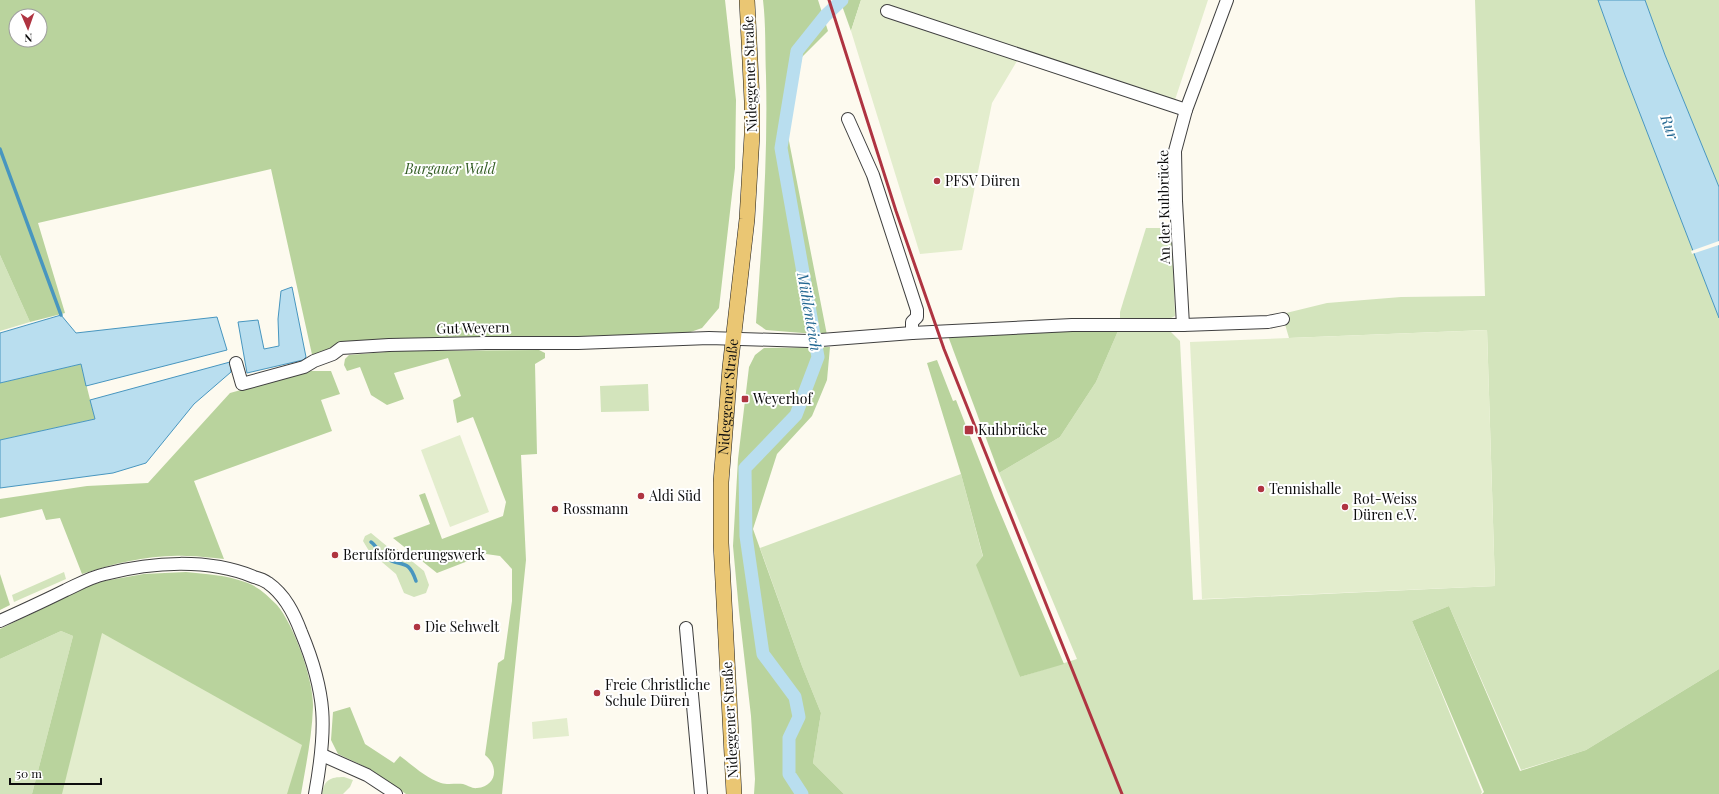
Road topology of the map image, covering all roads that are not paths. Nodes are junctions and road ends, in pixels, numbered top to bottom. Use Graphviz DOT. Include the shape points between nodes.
graph roads {
  1 [pos="747,0"];
  2 [pos="1227,0"];
  3 [pos="887,11"];
  4 [pos="1186,110"];
  5 [pos="848,118"];
  6 [pos="1283,318"];
  7 [pos="1183,326"];
  8 [pos="912,333"];
  9 [pos="734,338"];
  10 [pos="236,363"];
  11 [pos="0,621"];
  12 [pos="686,628"];
  13 [pos="322,755"];
  14 [pos="315,794"];
  15 [pos="396,794"];
  16 [pos="701,794"];
  17 [pos="734,794"];
  1 -- 9 [label="main road, Nideggener Straße" via="752,135 747,219"];
  2 -- 4 [label="street, An der Kuhbrücke"];
  3 -- 4 [label="street"];
  4 -- 7 [label="street, An der Kuhbrücke" via="1175,151"];
  5 -- 8 [label="street" via="873,174 917,310 917,317 912,322"];
  6 -- 7 [label="street" via="1268,322"];
  7 -- 8 [label="street" via="1072,325"];
  8 -- 9 [label="street" via="808,341"];
  9 -- 10 [label="street, Gut Weyern" via="486,342 341,348 304,367 242,384"];
  9 -- 17 [label="main road, Nideggener Straße" via="724,438 721,543"];
  11 -- 13 [label="street" via="85,580 144,566 186,563 228,568 267,582 284,598 294,614 318,678 323,704"];
  12 -- 16 [label="street"];
  13 -- 14 [label="street"];
  13 -- 15 [label="street" via="367,775"];
}
